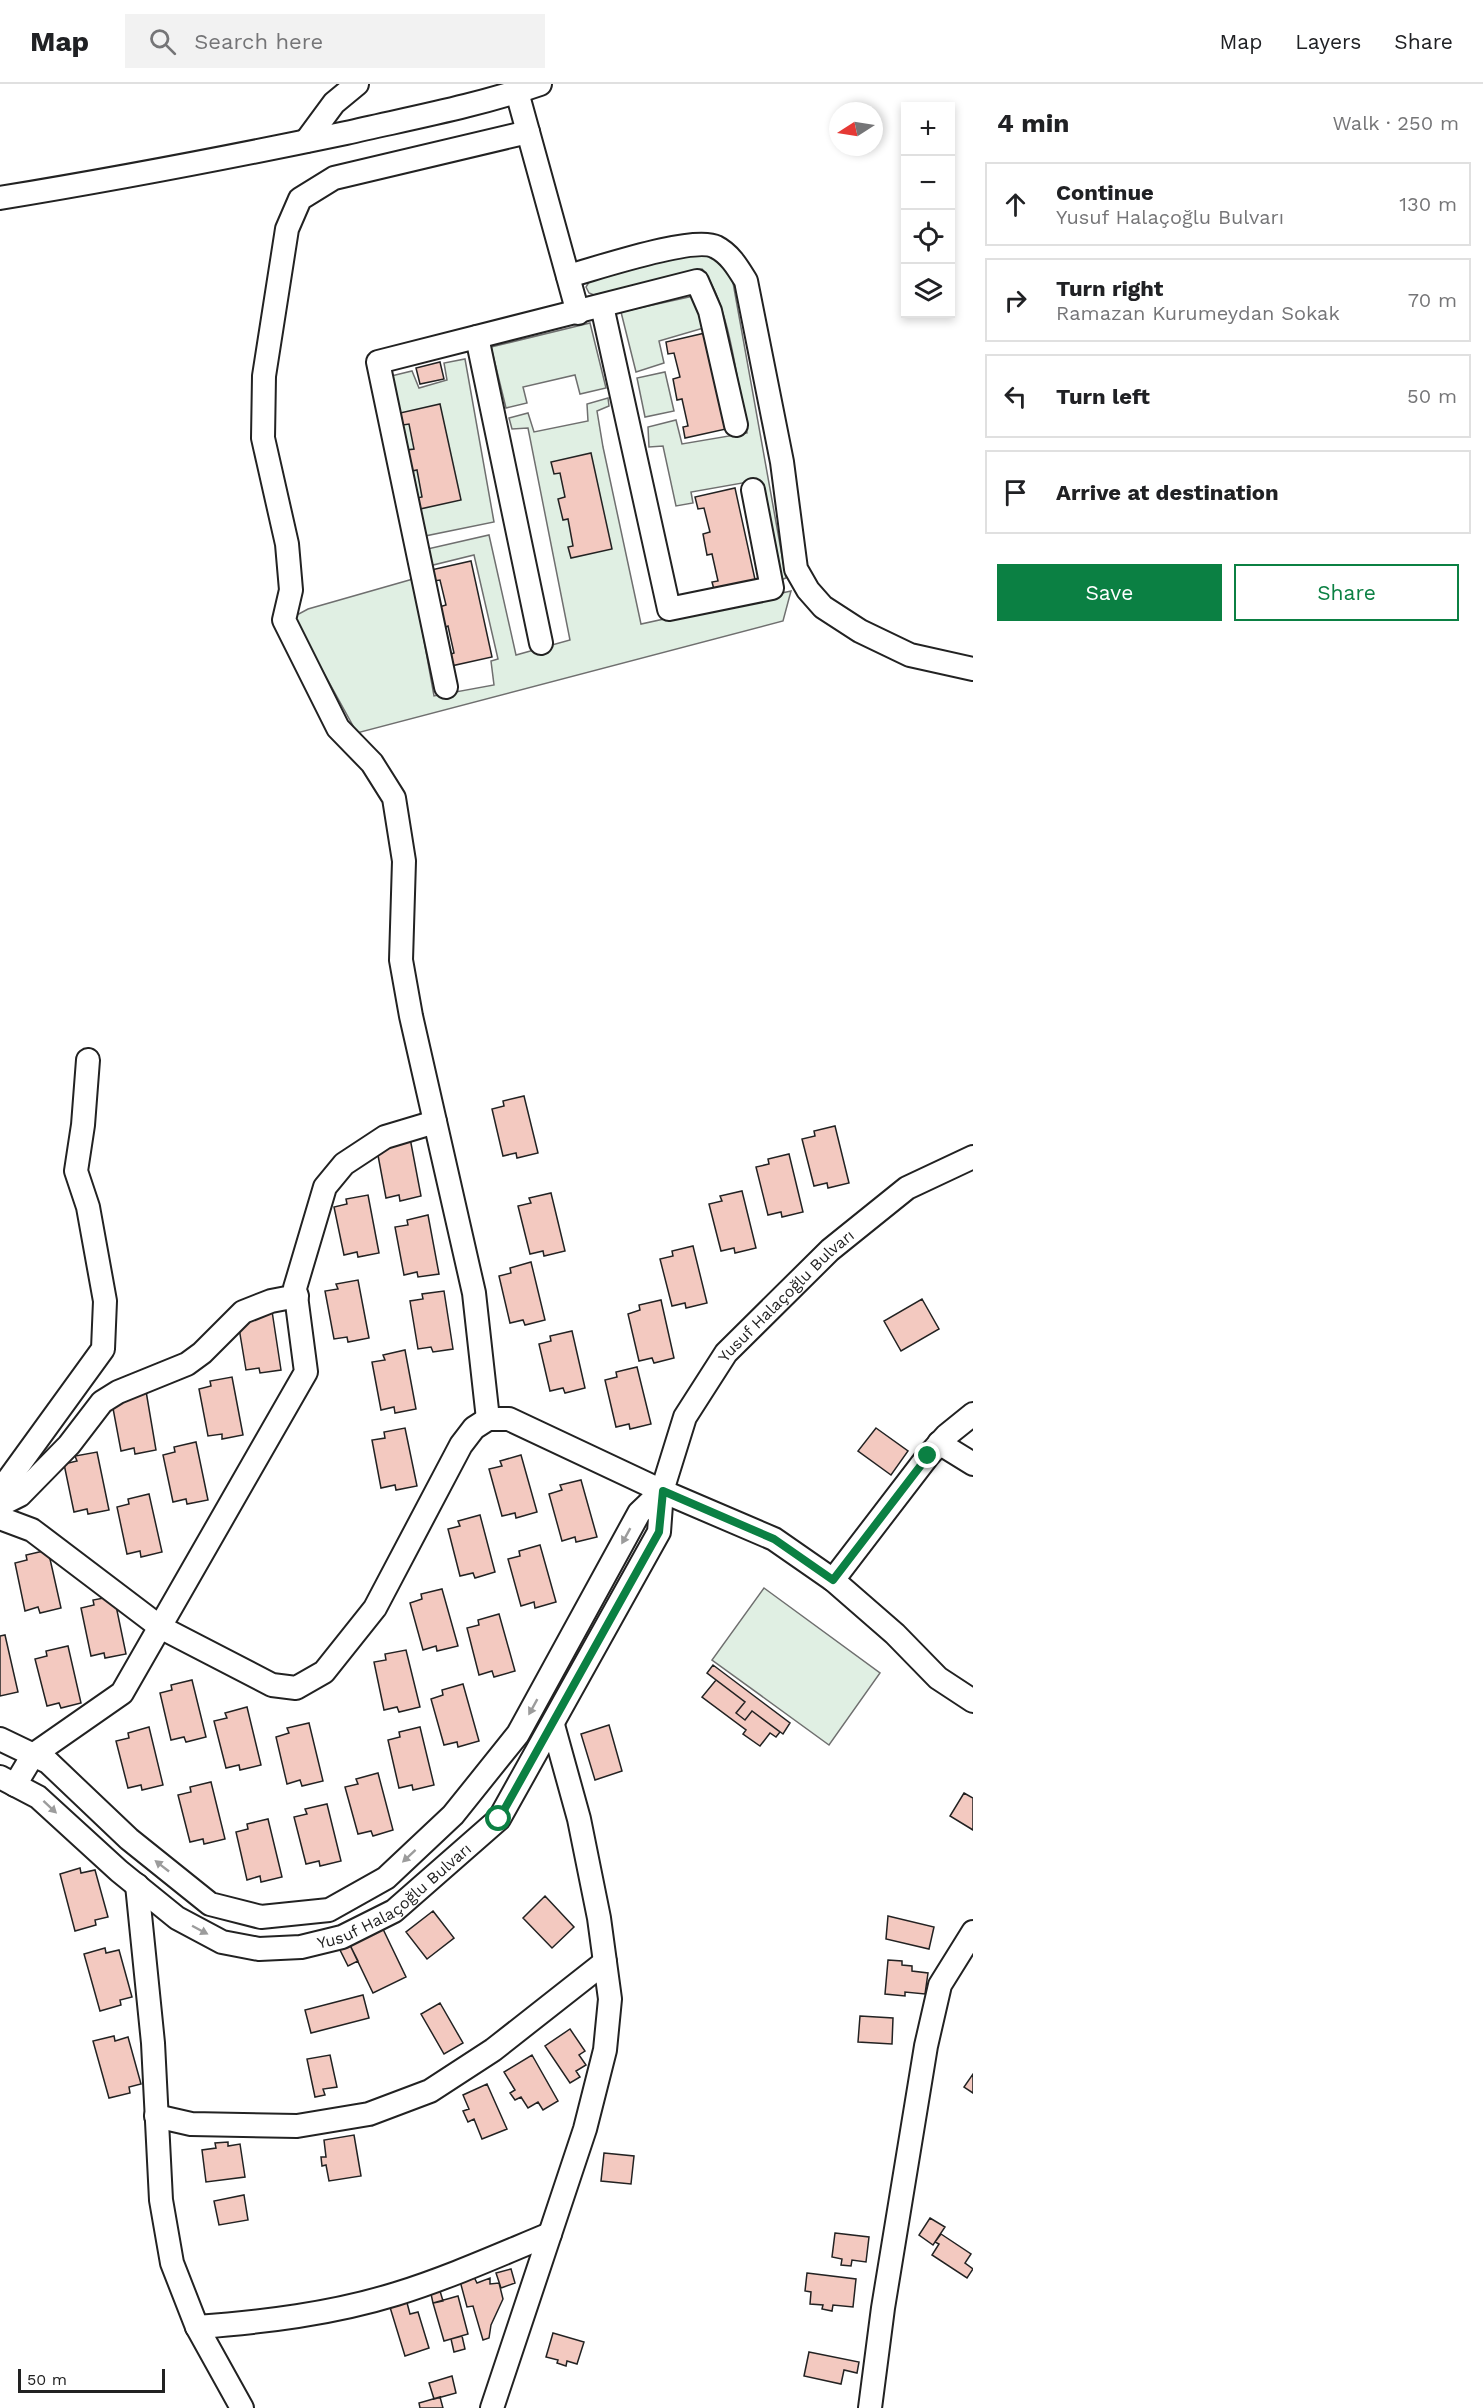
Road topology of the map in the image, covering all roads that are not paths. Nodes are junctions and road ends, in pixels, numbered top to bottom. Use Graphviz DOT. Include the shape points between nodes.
graph roads {
  1 [pos="357,84"];
  2 [pos="540,84"];
  3 [pos="517,92"];
  4 [pos="528,132"];
  5 [pos="306,141"];
  6 [pos="0,198"];
  7 [pos="568,276"];
  8 [pos="602,306"];
  9 [pos="578,313"];
  10 [pos="477,337"];
  11 [pos="736,425"];
  12 [pos="753,490"];
  13 [pos="541,643"];
  14 [pos="973,669"];
  15 [pos="446,687"];
  16 [pos="88,1060"];
  17 [pos="435,1122"];
  18 [pos="973,1157"];
  19 [pos="297,1296"];
  20 [pos="973,1414"];
  21 [pos="488,1419"];
  22 [pos="939,1443"];
  23 [pos="973,1464"];
  24 [pos="0,1491"];
  25 [pos="663,1491"];
  26 [pos="0,1505"];
  27 [pos="0,1518"];
  28 [pos="833,1580"];
  29 [pos="160,1627"];
  30 [pos="973,1701"];
  31 [pos="553,1725"];
  32 [pos="0,1739"];
  33 [pos="33,1755"];
  34 [pos="7,1781"];
  35 [pos="137,1886"];
  36 [pos="973,1932"];
  37 [pos="605,1962"];
  38 [pos="156,2116"];
  39 [pos="550,2234"];
  40 [pos="197,2327"];
  41 [pos="242,2408"];
  42 [pos="492,2408"];
  43 [pos="870,2408"];
  1 -- 5 [label="street" via="334,103"];
  2 -- 3 [label="street"];
  3 -- 4 [label="street"];
  3 -- 5 [label="street"];
  4 -- 7 [label="street"];
  4 -- 17 [label="street" via="334,178 300,199 287,229 264,376 263,438 287,544 291,590 284,620 338,728 372,763 394,798 404,861 401,960"];
  5 -- 6 [label="street"];
  7 -- 9 [label="street"];
  7 -- 14 [label="street" via="691,245 714,246 733,260 746,281 782,462 796,569 808,590 823,607 860,631 910,655"];
  8 -- 9 [label="street"];
  8 -- 11 [label="street" via="697,281 710,311"];
  8 -- 12 [label="street" via="669,609 772,588"];
  9 -- 10 [label="street"];
  10 -- 13 [label="street"];
  10 -- 15 [label="street" via="378,362"];
  16 -- 24 [label="street" via="76,1171 88,1207 105,1301 103,1349"];
  17 -- 19 [label="street" via="385,1137 344,1164 325,1187 295,1288"];
  17 -- 21 [label="street" via="474,1293"];
  18 -- 25 [label="street, Yusuf Halaçoğlu Bulvarı" via="908,1188 830,1250 726,1353 686,1418"];
  19 -- 26 [label="street" via="243,1312 186,1364 102,1402 69,1445 20,1495"];
  19 -- 29 [label="street" via="306,1372"];
  20 -- 22 [label="street"];
  21 -- 25 [label="street" via="509,1419"];
  21 -- 29 [label="street" via="474,1428 461,1445 375,1608 324,1672 296,1688 272,1686"];
  22 -- 23 [label="street"];
  22 -- 28 [label="street"];
  25 -- 28 [label="street" via="774,1539"];
  25 -- 31 [label="street, Yusuf Halaçoğlu Bulvarı" via="659,1532"];
  25 -- 33 [label="street, Yusuf Halaçoğlu Bulvarı, one-way" via="639,1513 518,1734 453,1815 386,1878 328,1910 261,1917 210,1904 129,1839 48,1762"];
  27 -- 29 [label="street" via="32,1530"];
  28 -- 30 [label="street" via="938,1678"];
  29 -- 33 [label="street" via="122,1693"];
  35 -- 31 [label="street, Yusuf Halaçoğlu Bulvarı, one-way" via="177,1918 222,1942 259,1948 290,1947 342,1937 394,1911 499,1819"];
  31 -- 37 [label="street" via="579,1819"];
  32 -- 33 [label="street, Yusuf Halaçoğlu Bulvarı"];
  33 -- 34 [label="street"];
  34 -- 35 [label="street, Yusuf Halaçoğlu Bulvarı, one-way" via="38,1797"];
  35 -- 38 [label="street" via="153,2043"];
  36 -- 43 [label="street" via="940,1985 933,2016 907,2158"];
  37 -- 38 [label="street" via="493,2050 430,2091 369,2114 297,2126 191,2124"];
  37 -- 39 [label="street" via="610,1999 605,2050 585,2129"];
  38 -- 40 [label="street" via="161,2200 172,2263"];
  39 -- 40 [label="street" via="396,2294 327,2312"];
  39 -- 42 [label="street"];
  40 -- 41 [label="street"];
}
